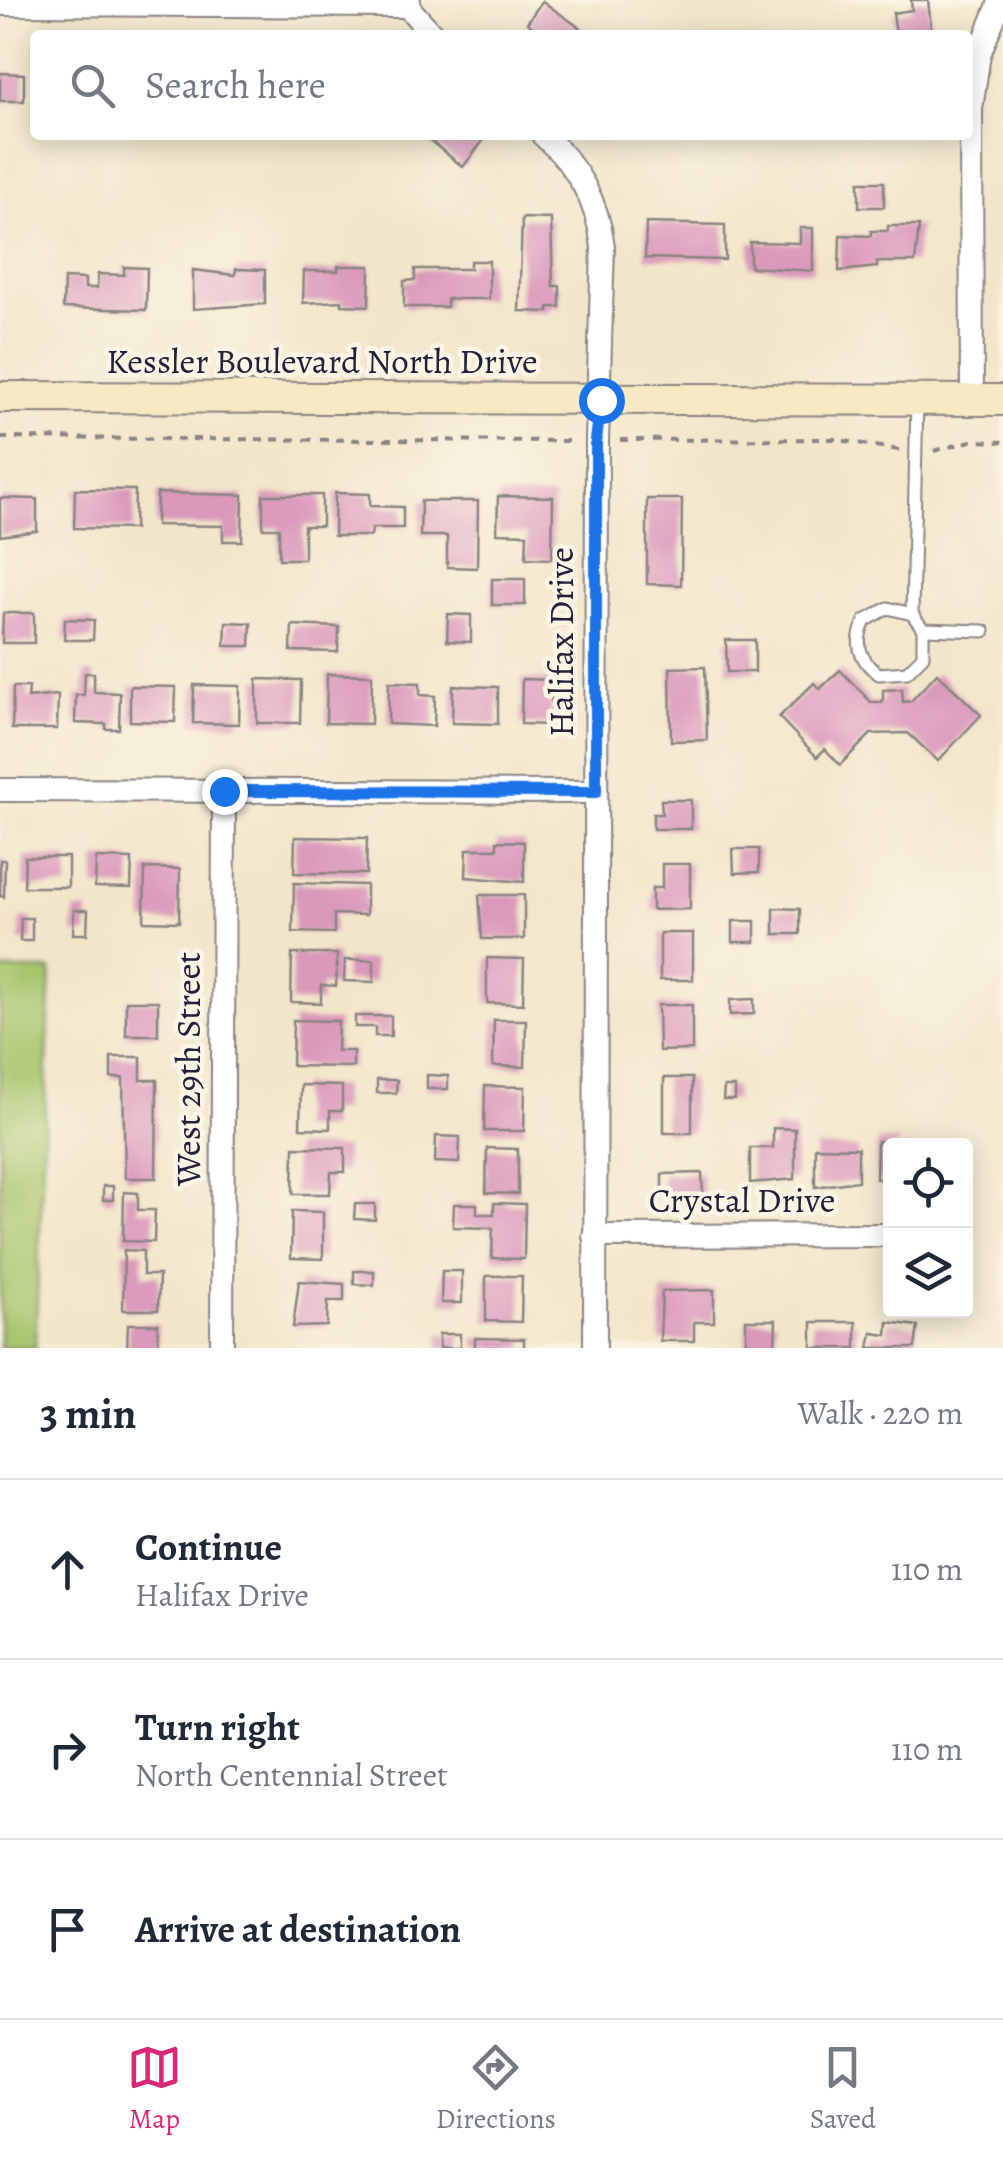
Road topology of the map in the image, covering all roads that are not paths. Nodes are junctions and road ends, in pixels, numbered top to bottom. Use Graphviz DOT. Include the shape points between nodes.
graph roads {
  1 [pos="1001,0"];
  2 [pos="4,3"];
  3 [pos="408,3"];
  4 [pos="429,30"];
  5 [pos="973,95"];
  6 [pos="548,140"];
  7 [pos="971,140"];
  8 [pos="0,397"];
  9 [pos="601,400"];
  10 [pos="917,400"];
  11 [pos="972,400"];
  12 [pos="1003,400"];
  13 [pos="912,614"];
  14 [pos="924,628"];
  15 [pos="984,630"];
  16 [pos="0,790"];
  17 [pos="224,791"];
  18 [pos="596,792"];
  19 [pos="883,1235"];
  20 [pos="594,1236"];
  21 [pos="222,1348"];
  22 [pos="595,1348"];
  1 -- 5 [label="street" via="979,54"];
  2 -- 3 [label="street"];
  3 -- 4 [label="street"];
  6 -- 9 [label="street, Halifax Drive" via="580,175 601,226"];
  7 -- 11 [label="street"];
  8 -- 9 [label="main road, Kessler Boulevard North Drive"];
  9 -- 10 [label="main road, Kessler Boulevard North Drive"];
  9 -- 18 [label="street, Halifax Drive"];
  10 -- 11 [label="main road, Kessler Boulevard North Drive"];
  10 -- 13 [label="lane"];
  11 -- 12 [label="main road, Kessler Boulevard North Drive"];
  13 -- 14 [label="lane"];
  13 -- 14 [label="lane" via="888,608 865,621 858,644 864,662 879,674 908,672 923,656"];
  14 -- 15 [label="lane"];
  16 -- 17 [label="street"];
  17 -- 18 [label="street"];
  17 -- 21 [label="street, West 29th Street"];
  18 -- 20 [label="street, Halifax Drive"];
  19 -- 20 [label="street, Crystal Drive"];
  20 -- 22 [label="street, Halifax Drive"];
}
